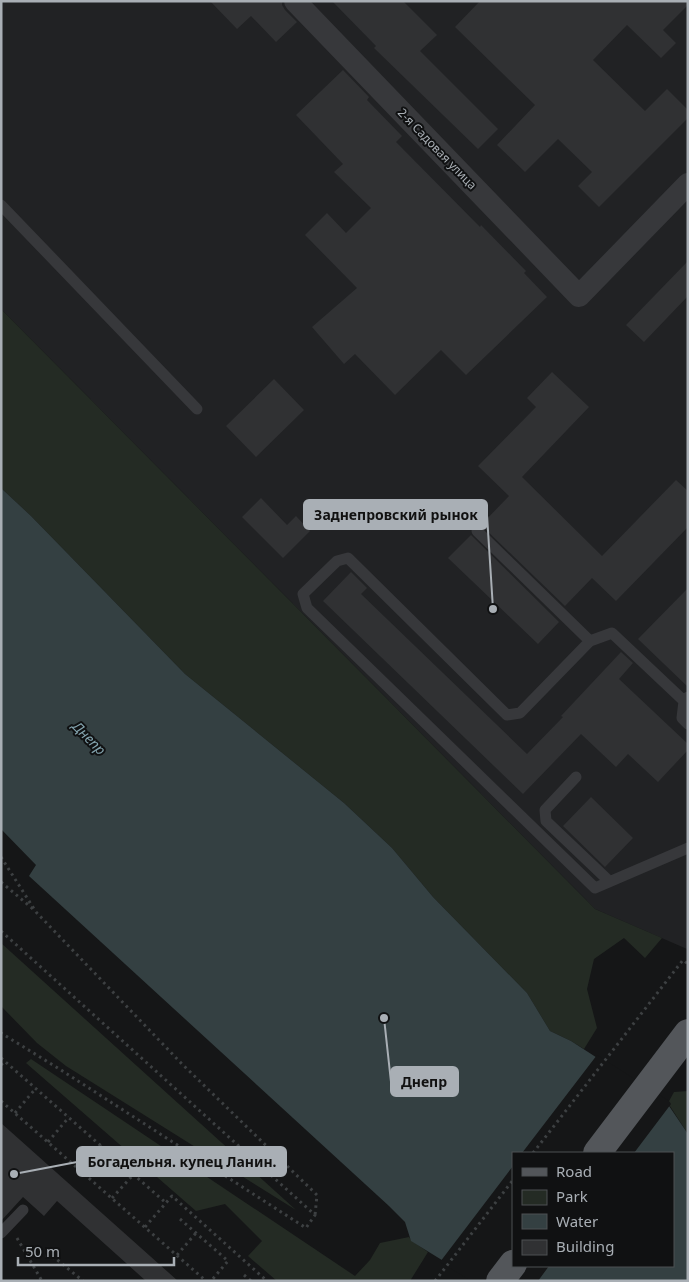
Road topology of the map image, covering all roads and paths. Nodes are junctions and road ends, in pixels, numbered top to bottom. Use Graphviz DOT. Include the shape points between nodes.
graph roads {
  1 [pos="295,1"];
  2 [pos="688,184"];
  3 [pos="1,205"];
  4 [pos="197,409"];
  5 [pos="477,531"];
  6 [pos="590,641"];
  7 [pos="686,699"];
  8 [pos="688,724"];
  9 [pos="576,777"];
  10 [pos="688,848"];
  11 [pos="1,857"];
  12 [pos="609,881"];
  13 [pos="1,882"];
  14 [pos="36,912"];
  15 [pos="1,931"];
  16 [pos="688,964"];
  17 [pos="1,1033"];
  18 [pos="688,1033"];
  19 [pos="1,1058"];
  20 [pos="5,1061"];
  21 [pos="1,1065"];
  22 [pos="36,1088"];
  23 [pos="1,1101"];
  24 [pos="15,1113"];
  25 [pos="69,1117"];
  26 [pos="48,1142"];
  27 [pos="101,1145"];
  28 [pos="535,1152"];
  29 [pos="598,1152"];
  30 [pos="79,1170"];
  31 [pos="134,1174"];
  32 [pos="512,1181"];
  33 [pos="112,1198"];
  34 [pos="166,1202"];
  35 [pos="23,1210"];
  36 [pos="315,1216"];
  37 [pos="180,1219"];
  38 [pos="145,1227"];
  39 [pos="5,1229"];
  40 [pos="196,1233"];
  41 [pos="26,1254"];
  42 [pos="176,1255"];
  43 [pos="512,1265"];
  44 [pos="244,1275"];
  45 [pos="42,1281"];
  46 [pos="83,1281"];
  47 [pos="206,1281"];
  48 [pos="211,1281"];
  49 [pos="251,1281"];
  50 [pos="267,1281"];
  51 [pos="435,1281"];
  52 [pos="500,1281"];
  1 -- 2 [label="street, 2-я Садовая улица" via="579,296"];
  3 -- 4 [label="lane"];
  5 -- 6 [label="lane"];
  6 -- 7 [label="lane" via="612,633"];
  6 -- 12 [label="lane" via="520,713 507,715 348,558 337,561 303,594 306,608 595,888"];
  7 -- 8 [label="lane" via="682,718"];
  9 -- 12 [label="lane" via="545,810 546,821"];
  10 -- 12 [label="lane"];
  11 -- 14 [label="path"];
  13 -- 14 [label="path"];
  14 -- 36 [label="path" via="182,1064 317,1195"];
  15 -- 36 [label="path"];
  16 -- 28 [label="path" via="683,960"];
  17 -- 36 [label="path" via="306,1228"];
  18 -- 29 [label="main road"];
  19 -- 20 [label="path"];
  20 -- 21 [label="path"];
  20 -- 22 [label="path"];
  22 -- 24 [label="path"];
  22 -- 25 [label="path"];
  23 -- 24 [label="path"];
  24 -- 26 [label="path"];
  25 -- 26 [label="path"];
  25 -- 27 [label="path"];
  26 -- 30 [label="path"];
  27 -- 30 [label="path"];
  27 -- 31 [label="path"];
  30 -- 33 [label="path"];
  31 -- 33 [label="path"];
  31 -- 34 [label="path"];
  32 -- 51 [label="path"];
  33 -- 38 [label="path"];
  34 -- 38 [label="path"];
  34 -- 50 [label="path" via="172,1196"];
  35 -- 39 [label="lane"];
  37 -- 40 [label="path"];
  38 -- 42 [label="path"];
  39 -- 41 [label="path"];
  40 -- 42 [label="path"];
  40 -- 48 [label="path" via="228,1261"];
  41 -- 45 [label="path"];
  41 -- 46 [label="path" via="55,1258"];
  42 -- 47 [label="path"];
  43 -- 52 [label="main road"];
  44 -- 49 [label="path"];
}
